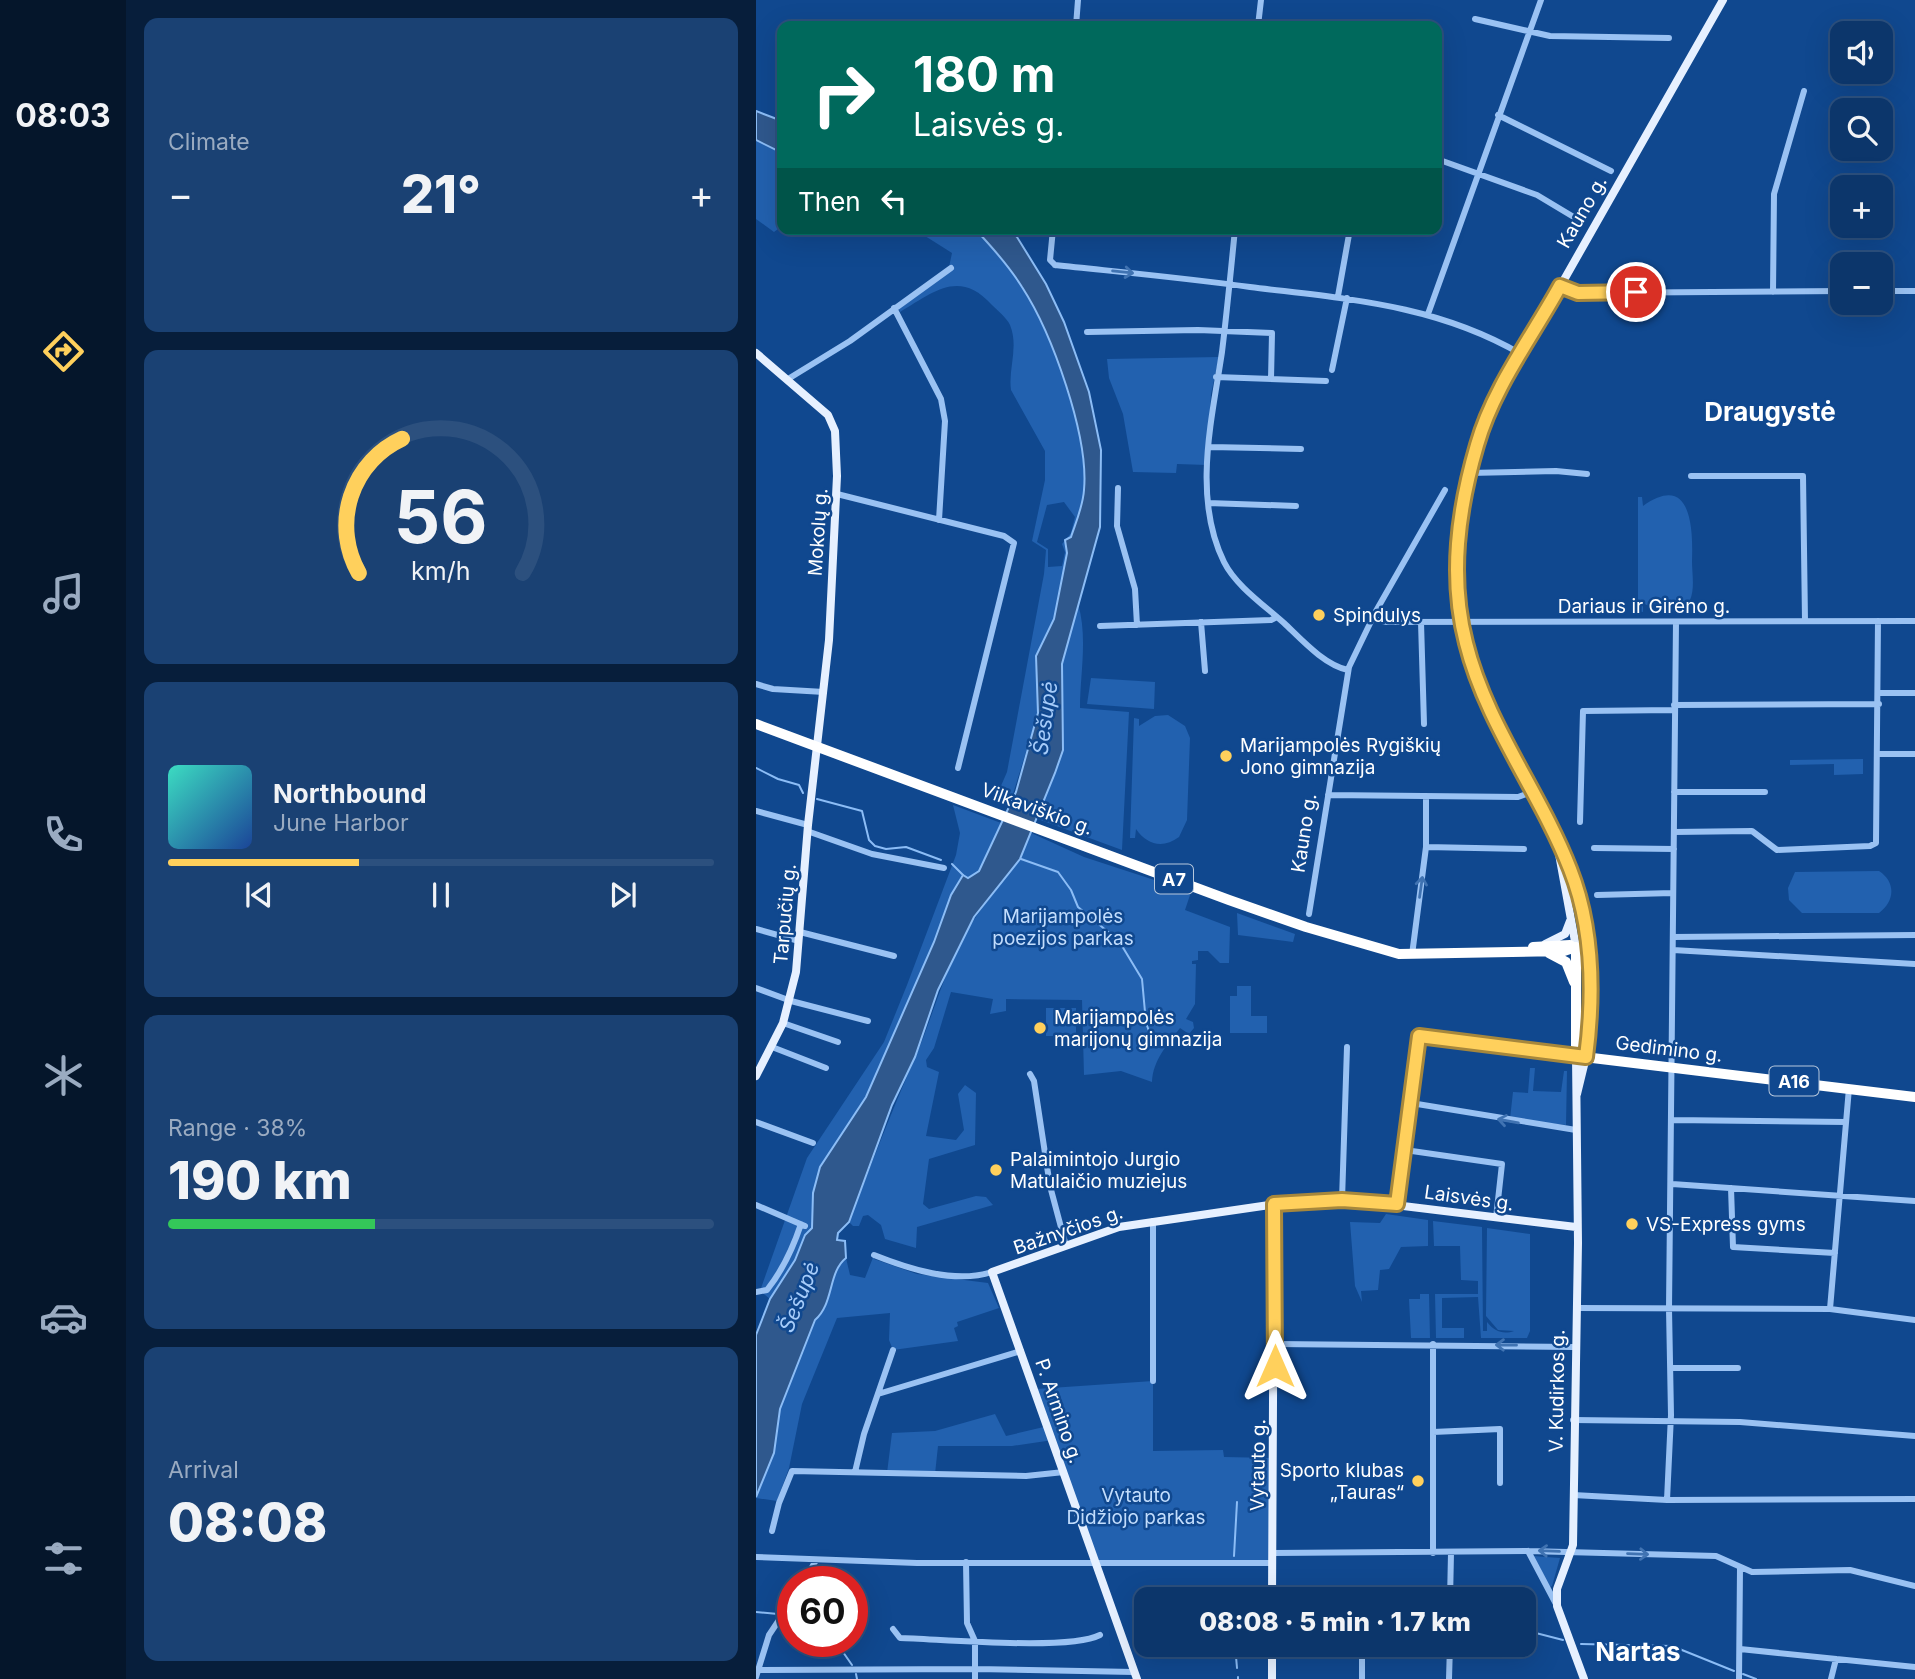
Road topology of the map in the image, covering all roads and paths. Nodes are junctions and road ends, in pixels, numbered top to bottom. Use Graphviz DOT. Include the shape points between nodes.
graph roads {
  1 [pos="1078,0"];
  2 [pos="1261,0"];
  3 [pos="1541,0"];
  4 [pos="1722,0"];
  5 [pos="1475,19"];
  6 [pos="1076,21"];
  7 [pos="1259,21"];
  8 [pos="1528,33"];
  9 [pos="1669,38"];
  10 [pos="1804,91"];
  11 [pos="1499,115"];
  12 [pos="1442,161"];
  13 [pos="1611,171"];
  14 [pos="1478,174"];
  15 [pos="1582,222"];
  16 [pos="1053,235"];
  17 [pos="1235,235"];
  18 [pos="1349,235"];
  19 [pos="951,268"];
  20 [pos="1230,283"];
  21 [pos="1560,286"];
  22 [pos="1893,291"];
  23 [pos="1915,291"];
  24 [pos="1773,292"];
  25 [pos="1830,292"];
  26 [pos="1338,296"];
  27 [pos="1347,298"];
  28 [pos="894,308"];
  29 [pos="1428,314"];
  30 [pos="1224,331"];
  31 [pos="1087,332"];
  32 [pos="756,353"];
  33 [pos="1521,354"];
  34 [pos="1332,370"];
  35 [pos="1216,377"];
  36 [pos="788,379"];
  37 [pos="1271,379"];
  38 [pos="1326,382"];
  39 [pos="1477,444"];
  40 [pos="1210,447"];
  41 [pos="1301,449"];
  42 [pos="1469,474"];
  43 [pos="1587,474"];
  44 [pos="1691,476"];
  45 [pos="1118,488"];
  46 [pos="1445,490"];
  47 [pos="837,494"];
  48 [pos="1208,503"];
  49 [pos="1296,506"];
  50 [pos="939,520"];
  51 [pos="1277,617"];
  52 [pos="1373,619"];
  53 [pos="1805,621"];
  54 [pos="1878,621"];
  55 [pos="1915,621"];
  56 [pos="1201,622"];
  57 [pos="1421,622"];
  58 [pos="1462,622"];
  59 [pos="1676,622"];
  60 [pos="1137,625"];
  61 [pos="1100,626"];
  62 [pos="1348,670"];
  63 [pos="1205,671"];
  64 [pos="756,684"];
  65 [pos="824,692"];
  66 [pos="1879,693"];
  67 [pos="1915,693"];
  68 [pos="1879,704"];
  69 [pos="1674,708"];
  70 [pos="756,724"];
  71 [pos="1424,724"];
  72 [pos="817,747"];
  73 [pos="1878,754"];
  74 [pos="1915,754"];
  75 [pos="958,768"];
  76 [pos="1532,792"];
  77 [pos="1674,792"];
  78 [pos="1765,792"];
  79 [pos="1328,795"];
  80 [pos="1426,796"];
  81 [pos="756,811"];
  82 [pos="1580,822"];
  83 [pos="807,828"];
  84 [pos="1674,832"];
  85 [pos="1557,845"];
  86 [pos="1426,847"];
  87 [pos="1594,848"];
  88 [pos="1524,849"];
  89 [pos="1674,849"];
  90 [pos="944,868"];
  91 [pos="1673,893"];
  92 [pos="1597,895"];
  93 [pos="1309,914"];
  94 [pos="1571,918"];
  95 [pos="756,929"];
  96 [pos="1587,932"];
  97 [pos="1915,935"];
  98 [pos="799,936"];
  99 [pos="1673,937"];
  100 [pos="1576,947"];
  101 [pos="1543,948"];
  102 [pos="1673,950"];
  103 [pos="1412,955"];
  104 [pos="894,957"];
  105 [pos="1915,964"];
  106 [pos="1588,972"];
  107 [pos="756,988"];
  108 [pos="1578,999"];
  109 [pos="790,1001"];
  110 [pos="868,1021"];
  111 [pos="783,1023"];
  112 [pos="838,1042"];
  113 [pos="772,1047"];
  114 [pos="1348,1047"];
  115 [pos="1581,1056"];
  116 [pos="1672,1066"];
  117 [pos="826,1068"];
  118 [pos="1030,1074"];
  119 [pos="756,1076"];
  120 [pos="1849,1088"];
  121 [pos="1915,1097"];
  122 [pos="1411,1103"];
  123 [pos="1672,1120"];
  124 [pos="756,1122"];
  125 [pos="1846,1122"];
  126 [pos="1576,1130"];
  127 [pos="813,1143"];
  128 [pos="1405,1150"];
  129 [pos="1672,1184"];
  130 [pos="1731,1188"];
  131 [pos="1840,1194"];
  132 [pos="1342,1200"];
  133 [pos="1915,1201"];
  134 [pos="1274,1204"];
  135 [pos="1397,1204"];
  136 [pos="756,1205"];
  137 [pos="1496,1218"];
  138 [pos="1153,1221"];
  139 [pos="1559,1227"];
  140 [pos="1576,1227"];
  141 [pos="1577,1239"];
  142 [pos="1066,1246"];
  143 [pos="1835,1253"];
  144 [pos="874,1255"];
  145 [pos="992,1272"];
  146 [pos="756,1292"];
  147 [pos="1577,1308"];
  148 [pos="1669,1309"];
  149 [pos="1829,1309"];
  150 [pos="1915,1320"];
  151 [pos="1275,1344"];
  152 [pos="1433,1344"];
  153 [pos="1574,1347"];
  154 [pos="893,1350"];
  155 [pos="1021,1351"];
  156 [pos="1671,1368"];
  157 [pos="1738,1368"];
  158 [pos="1153,1381"];
  159 [pos="878,1394"];
  160 [pos="1573,1420"];
  161 [pos="1670,1422"];
  162 [pos="1433,1432"];
  163 [pos="1915,1436"];
  164 [pos="855,1472"];
  165 [pos="1064,1472"];
  166 [pos="1500,1483"];
  167 [pos="1573,1495"];
  168 [pos="1915,1499"];
  169 [pos="1667,1500"];
  170 [pos="772,1531"];
  171 [pos="1528,1551"];
  172 [pos="1570,1552"];
  173 [pos="1273,1553"];
  174 [pos="1433,1553"];
  175 [pos="1451,1553"];
  176 [pos="756,1557"];
  177 [pos="816,1560"];
  178 [pos="966,1562"];
  179 [pos="1273,1563"];
  180 [pos="1096,1564"];
  181 [pos="813,1566"];
  182 [pos="1740,1569"];
  183 [pos="1915,1586"];
  184 [pos="1272,1587"];
  185 [pos="1450,1587"];
  186 [pos="1557,1589"];
  187 [pos="1547,1590"];
  188 [pos="1557,1606"];
  189 [pos="777,1623"];
  190 [pos="893,1629"];
  191 [pos="1100,1635"];
  192 [pos="975,1640"];
  193 [pos="1740,1649"];
  194 [pos="1272,1657"];
  195 [pos="1362,1657"];
  196 [pos="1450,1657"];
  197 [pos="1836,1659"];
  198 [pos="1915,1667"];
  199 [pos="976,1669"];
  200 [pos="758,1674"];
  201 [pos="1136,1676"];
  202 [pos="975,1679"];
  203 [pos="1272,1679"];
  204 [pos="1362,1679"];
  205 [pos="1449,1679"];
  206 [pos="1584,1679"];
  207 [pos="1740,1679"];
  208 [pos="1830,1679"];
  1 -- 6 [label="street"];
  2 -- 7 [label="street"];
  3 -- 8 [label="street"];
  4 -- 21 [label="main road, Kauno g."];
  5 -- 8 [label="street"];
  8 -- 9 [label="street"];
  8 -- 11 [label="street"];
  10 -- 24 [label="street" via="1774,194"];
  11 -- 13 [label="street"];
  11 -- 14 [label="street"];
  12 -- 14 [label="street"];
  14 -- 15 [label="street" via="1536,195"];
  14 -- 29 [label="street"];
  16 -- 20 [label="street, one-way" via="1050,260 1056,268"];
  17 -- 20 [label="street"];
  18 -- 26 [label="street"];
  19 -- 28 [label="street"];
  20 -- 26 [label="street"];
  20 -- 30 [label="street"];
  21 -- 24 [label="street" via="1578,293"];
  21 -- 33 [label="main road, Kauno g."];
  22 -- 23 [label="street"];
  24 -- 25 [label="street"];
  26 -- 27 [label="street"];
  27 -- 29 [label="street"];
  27 -- 34 [label="street"];
  28 -- 36 [label="street"];
  28 -- 50 [label="street" via="941,399 946,421"];
  29 -- 33 [label="street" via="1480,331"];
  30 -- 31 [label="street"];
  30 -- 35 [label="street"];
  30 -- 37 [label="street" via="1272,333"];
  32 -- 36 [label="main road, Mokolų g."];
  33 -- 39 [label="main road, Kauno g." via="1486,417"];
  35 -- 37 [label="street"];
  35 -- 40 [label="street"];
  36 -- 47 [label="main road, Mokolų g." via="823,408 832,423"];
  37 -- 38 [label="street"];
  39 -- 42 [label="main road, V. Kudirkos g."];
  40 -- 41 [label="street"];
  40 -- 48 [label="street"];
  42 -- 43 [label="street"];
  42 -- 58 [label="main road, V. Kudirkos g." via="1457,537"];
  44 -- 53 [label="street" via="1803,476"];
  45 -- 60 [label="street" via="1117,526 1135,589"];
  46 -- 52 [label="street, Kauno g."];
  47 -- 50 [label="street"];
  47 -- 65 [label="main road, Mokolų g."];
  48 -- 49 [label="street"];
  48 -- 51 [label="street" via="1226,565"];
  50 -- 75 [label="street" via="1004,536 1014,543"];
  51 -- 56 [label="street"];
  51 -- 62 [label="street" via="1319,653"];
  52 -- 57 [label="street, Dariaus ir Girėno g."];
  52 -- 62 [label="street, Kauno g."];
  53 -- 54 [label="street, Dariaus ir Girėno g."];
  53 -- 59 [label="street, Dariaus ir Girėno g."];
  54 -- 55 [label="street, Dariaus ir Girėno g."];
  54 -- 66 [label="street"];
  56 -- 60 [label="street"];
  56 -- 63 [label="street"];
  57 -- 58 [label="street, Dariaus ir Girėno g."];
  57 -- 71 [label="street"];
  58 -- 59 [label="street, Dariaus ir Girėno g."];
  58 -- 76 [label="main road, V. Kudirkos g." via="1482,692"];
  59 -- 69 [label="street"];
  60 -- 61 [label="street"];
  62 -- 79 [label="street, Kauno g."];
  64 -- 65 [label="street"];
  65 -- 72 [label="main road, Mokolų g."];
  66 -- 67 [label="street"];
  66 -- 68 [label="street"];
  68 -- 69 [label="street"];
  68 -- 73 [label="street"];
  69 -- 77 [label="street"];
  69 -- 82 [label="street" via="1584,710"];
  70 -- 72 [label="highway, Vilkaviškio g. / A7"];
  72 -- 83 [label="main road, Tarpučių g."];
  72 -- 103 [label="highway, Vilkaviškio g. / A7" via="1306,927"];
  73 -- 74 [label="street"];
  73 -- 84 [label="street" via="1878,836 1870,846 1777,850 1752,831"];
  76 -- 80 [label="street" via="1518,797"];
  76 -- 85 [label="main road, V. Kudirkos g."];
  77 -- 78 [label="street"];
  77 -- 84 [label="street"];
  79 -- 80 [label="street"];
  79 -- 93 [label="street, Kauno g."];
  80 -- 86 [label="street"];
  81 -- 83 [label="street"];
  83 -- 90 [label="street" via="872,854"];
  83 -- 98 [label="main road, Tarpučių g."];
  84 -- 89 [label="street"];
  85 -- 94 [label="main road, V. Kudirkos g."];
  85 -- 96 [label="main road, V. Kudirkos g." via="1574,881"];
  86 -- 88 [label="street"];
  103 -- 86 [label="street, one-way"];
  87 -- 89 [label="street"];
  89 -- 91 [label="street"];
  91 -- 92 [label="street"];
  91 -- 99 [label="street"];
  94 -- 100 [label="main road, V. Kudirkos g."];
  94 -- 101 [label="main road" via="1565,934"];
  95 -- 98 [label="street"];
  96 -- 100 [label="main road"];
  96 -- 106 [label="main road, V. Kudirkos g."];
  97 -- 99 [label="street"];
  98 -- 104 [label="street"];
  98 -- 109 [label="main road, Tarpučių g."];
  99 -- 102 [label="street"];
  100 -- 101 [label="highway"];
  100 -- 106 [label="highway"];
  100 -- 108 [label="highway"];
  101 -- 103 [label="highway, A7"];
  101 -- 108 [label="highway" via="1566,962"];
  102 -- 105 [label="street"];
  102 -- 116 [label="street"];
  106 -- 115 [label="highway, V. Kudirkos g."];
  107 -- 109 [label="street"];
  108 -- 115 [label="highway"];
  109 -- 110 [label="street"];
  109 -- 111 [label="main road, Tarpučių g."];
  111 -- 112 [label="street"];
  111 -- 113 [label="main road, Tarpučių g."];
  113 -- 117 [label="street"];
  113 -- 119 [label="main road, Tarpučių g."];
  114 -- 132 [label="street"];
  115 -- 116 [label="highway, Gedimino g. / A16"];
  115 -- 122 [label="street, Gedimino g." via="1419,1036"];
  115 -- 126 [label="main road, V. Kudirkos g."];
  116 -- 120 [label="highway, Gedimino g. / A16"];
  116 -- 123 [label="street"];
  118 -- 142 [label="street"];
  120 -- 121 [label="highway, Gedimino g. / A16"];
  120 -- 125 [label="street"];
  126 -- 122 [label="street, one-way"];
  122 -- 128 [label="street"];
  123 -- 125 [label="street"];
  123 -- 129 [label="street"];
  124 -- 127 [label="street"];
  125 -- 131 [label="street"];
  126 -- 140 [label="main road, V. Kudirkos g."];
  128 -- 135 [label="street"];
  128 -- 137 [label="street" via="1503,1164"];
  129 -- 130 [label="street"];
  129 -- 148 [label="street"];
  130 -- 131 [label="street"];
  130 -- 143 [label="street" via="1733,1247"];
  131 -- 133 [label="street"];
  131 -- 143 [label="street"];
  132 -- 134 [label="main road, Laisvės g."];
  132 -- 135 [label="main road, Laisvės g."];
  134 -- 138 [label="main road, Bažnyčios g."];
  134 -- 151 [label="main road, Vytauto g."];
  135 -- 137 [label="main road, Laisvės g."];
  136 -- 146 [label="street" via="803,1225 776,1279 767,1290"];
  137 -- 139 [label="main road, Laisvės g."];
  138 -- 142 [label="main road, Bažnyčios g." via="1119,1227"];
  138 -- 158 [label="street"];
  139 -- 140 [label="main road, Laisvės g."];
  139 -- 141 [label="main road"];
  140 -- 141 [label="main road, V. Kudirkos g."];
  141 -- 147 [label="main road, V. Kudirkos g."];
  142 -- 145 [label="main road, Bažnyčios g."];
  143 -- 149 [label="street"];
  144 -- 145 [label="street, Bažnyčios g." via="915,1269 973,1276"];
  145 -- 155 [label="main road, P. Armino g."];
  147 -- 148 [label="street"];
  147 -- 153 [label="main road, V. Kudirkos g."];
  148 -- 149 [label="street"];
  148 -- 156 [label="street"];
  149 -- 150 [label="street"];
  151 -- 152 [label="street"];
  151 -- 173 [label="main road, Vytauto g."];
  153 -- 152 [label="street, one-way"];
  152 -- 162 [label="street"];
  153 -- 160 [label="main road, V. Kudirkos g."];
  154 -- 159 [label="street"];
  155 -- 159 [label="street"];
  155 -- 165 [label="main road, P. Armino g."];
  156 -- 157 [label="street"];
  156 -- 161 [label="street"];
  159 -- 164 [label="street"];
  160 -- 161 [label="street"];
  160 -- 167 [label="main road, V. Kudirkos g."];
  161 -- 163 [label="street" via="1806,1425"];
  161 -- 169 [label="street"];
  162 -- 166 [label="street" via="1500,1430"];
  162 -- 174 [label="street"];
  164 -- 165 [label="street" via="1026,1476"];
  164 -- 170 [label="street" via="792,1471"];
  165 -- 180 [label="main road, P. Armino g."];
  167 -- 169 [label="street"];
  167 -- 172 [label="main road, V. Kudirkos g."];
  168 -- 169 [label="street"];
  172 -- 171 [label="street, one-way"];
  171 -- 175 [label="street"];
  171 -- 187 [label="street"];
  172 -- 182 [label="street, one-way" via="1716,1556"];
  172 -- 186 [label="main road, V. Kudirkos g."];
  173 -- 174 [label="street"];
  173 -- 179 [label="main road, Vytauto g."];
  174 -- 175 [label="street"];
  175 -- 185 [label="street"];
  176 -- 177 [label="street"];
  177 -- 178 [label="street"];
  177 -- 181 [label="street"];
  178 -- 180 [label="street"];
  178 -- 192 [label="street" via="967,1623"];
  179 -- 180 [label="street"];
  179 -- 184 [label="main road, Vytauto g."];
  180 -- 201 [label="main road, P. Armino g."];
  182 -- 183 [label="street" via="1850,1570"];
  182 -- 193 [label="street"];
  186 -- 187 [label="street"];
  186 -- 188 [label="main road, V. Kudirkos g."];
  187 -- 188 [label="street"];
  188 -- 206 [label="main road, V. Kudirkos g."];
  189 -- 200 [label="street"];
  190 -- 192 [label="street" via="900,1638"];
  191 -- 192 [label="street" via="1082,1642"];
  192 -- 199 [label="street"];
  193 -- 197 [label="street"];
  193 -- 207 [label="street"];
  194 -- 203 [label="main road"];
  195 -- 204 [label="street"];
  196 -- 205 [label="street"];
  197 -- 198 [label="street"];
  197 -- 208 [label="street"];
  199 -- 200 [label="street"];
  199 -- 201 [label="street"];
  199 -- 202 [label="street"];
}
